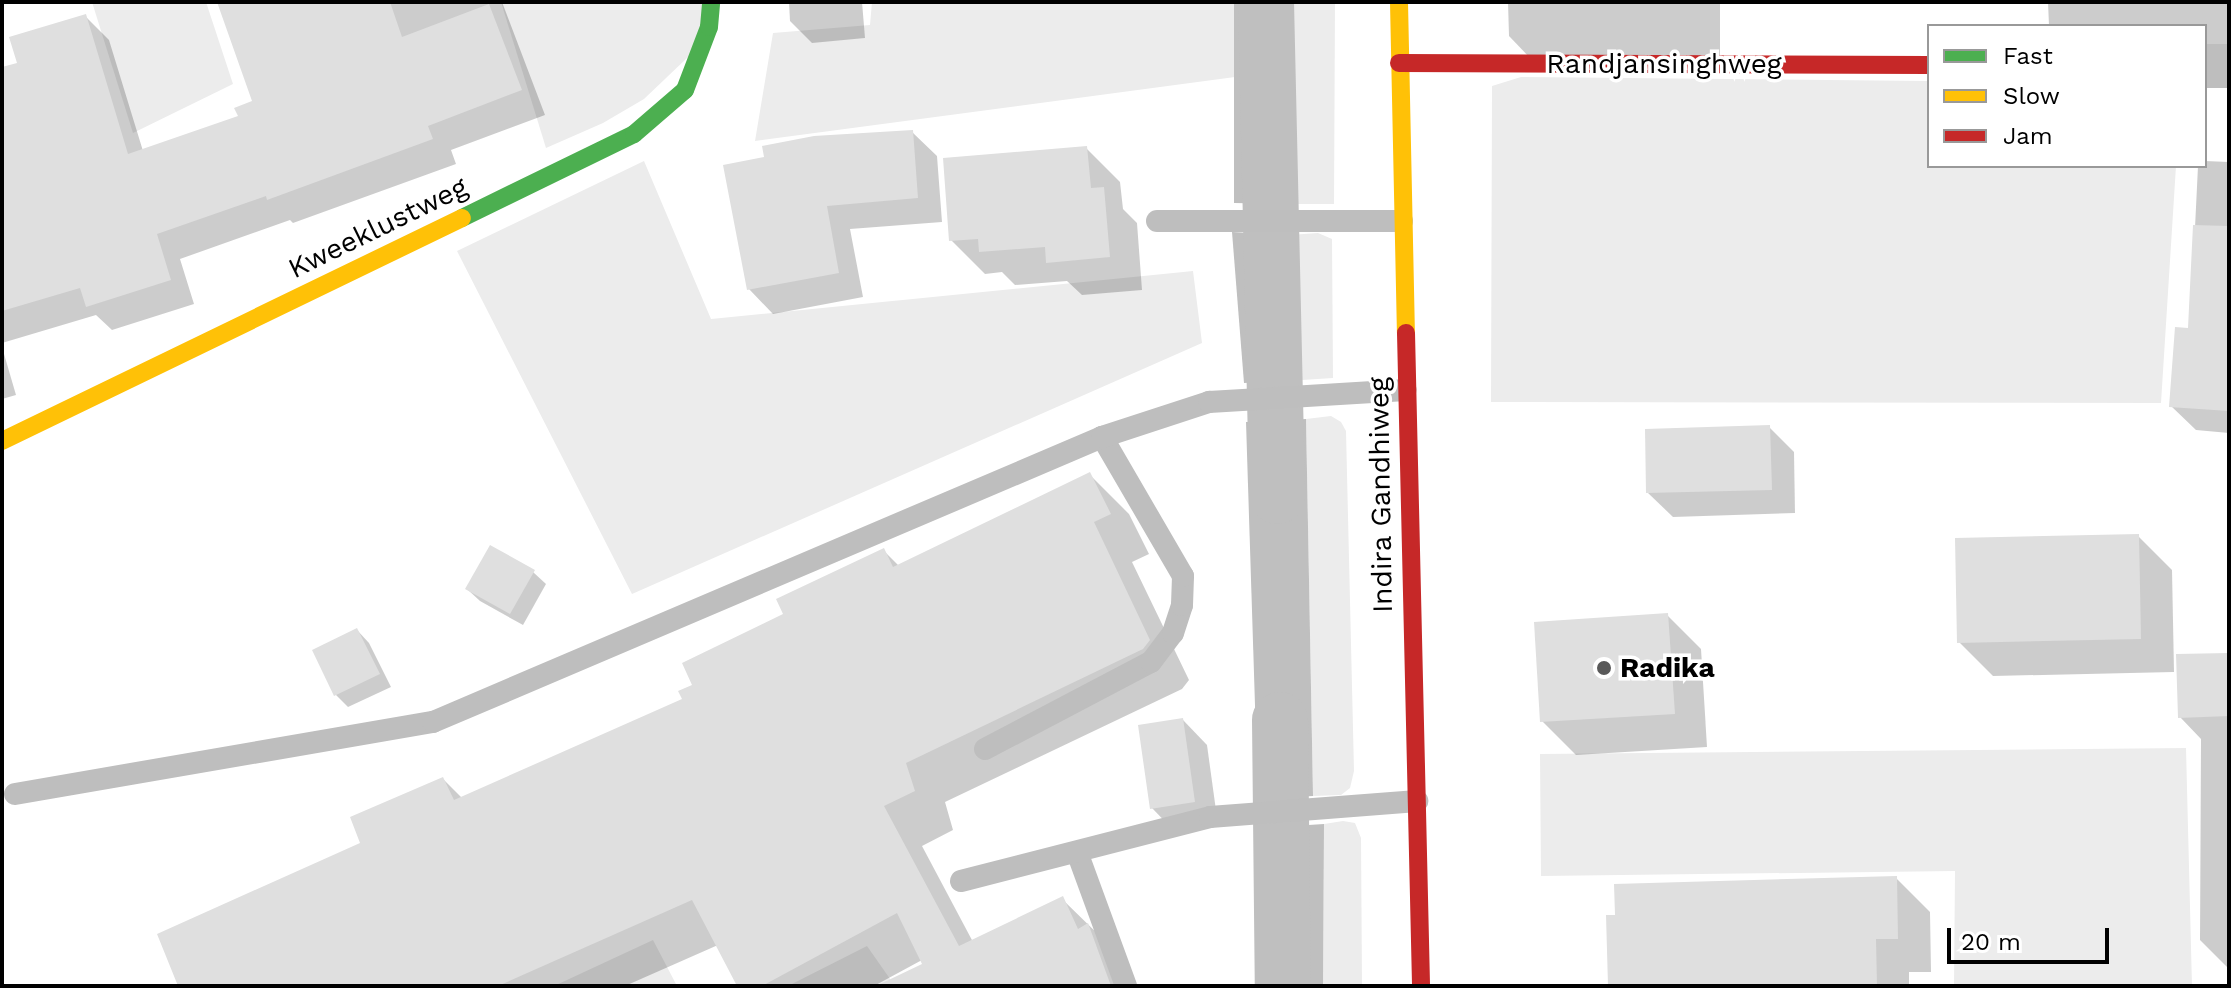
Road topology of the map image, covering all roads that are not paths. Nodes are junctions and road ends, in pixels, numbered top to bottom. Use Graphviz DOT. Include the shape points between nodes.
graph roads {
  1 [pos="711,2"];
  2 [pos="1399,2"];
  3 [pos="1399,63"];
  4 [pos="1927,65"];
  5 [pos="2207,66"];
  6 [pos="2229,66"];
  7 [pos="1157,221"];
  8 [pos="1402,221"];
  9 [pos="1406,390"];
  10 [pos="1102,437"];
  11 [pos="2,441"];
  12 [pos="985,749"];
  13 [pos="15,794"];
  14 [pos="1417,801"];
  15 [pos="1077,852"];
  16 [pos="961,881"];
  17 [pos="1126,986"];
  18 [pos="1421,986"];
  1 -- 11 [label="street, Kweeklustweg" via="709,27 685,90 634,134"];
  2 -- 3 [label="street, Indira Gandhiweg"];
  3 -- 4 [label="street, Randjansinghweg"];
  3 -- 8 [label="street, Indira Gandhiweg"];
  5 -- 6 [label="street"];
  7 -- 8 [label="lane"];
  8 -- 9 [label="street, Indira Gandhiweg"];
  9 -- 10 [label="lane" via="1209,402"];
  9 -- 14 [label="street, Indira Gandhiweg"];
  10 -- 12 [label="lane" via="1183,576 1182,605 1173,633 1151,662"];
  10 -- 13 [label="lane" via="433,722"];
  14 -- 15 [label="lane" via="1210,817"];
  14 -- 18 [label="street, Indira Gandhiweg"];
  15 -- 16 [label="lane"];
  15 -- 17 [label="lane"];
}
